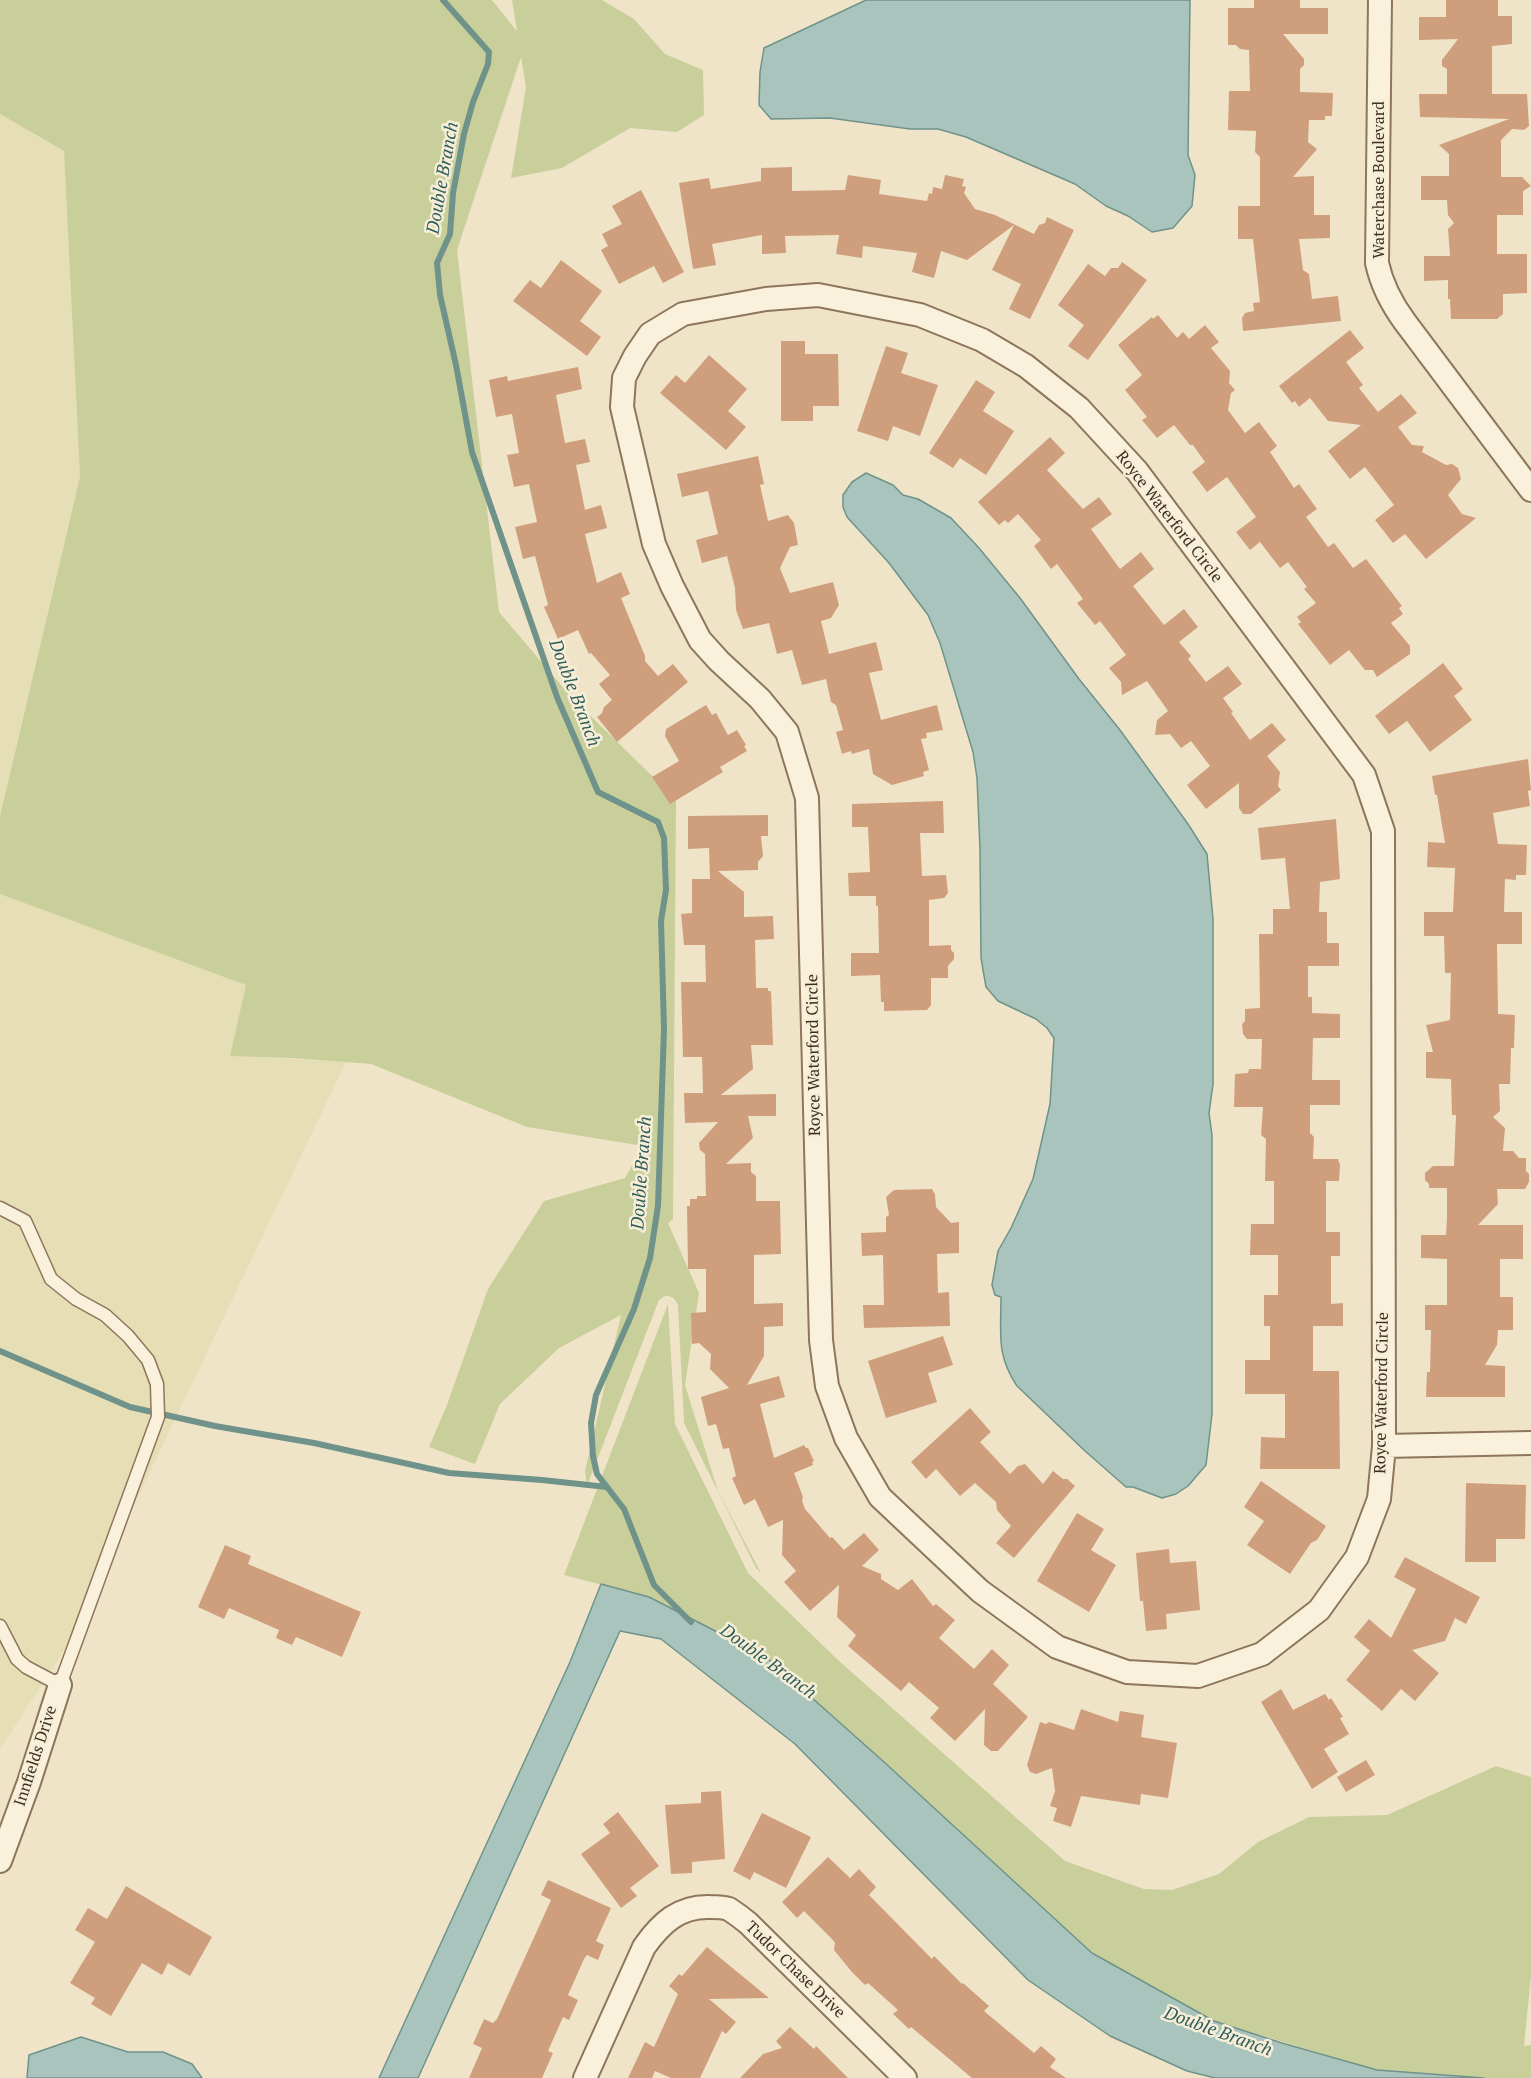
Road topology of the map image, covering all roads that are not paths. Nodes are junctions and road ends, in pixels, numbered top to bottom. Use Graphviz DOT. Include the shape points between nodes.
graph roads {
  1 [pos="1380,0"];
  2 [pos="1531,490"];
  3 [pos="0,1208"];
  4 [pos="1531,1443"];
  5 [pos="1384,1446"];
  6 [pos="0,1626"];
  7 [pos="60,1685"];
  8 [pos="0,1861"];
  9 [pos="585,2078"];
  10 [pos="905,2078"];
  1 -- 2 [label="street, Waterchase Boulevard" via="1377,263 1382,284 1405,322"];
  3 -- 7 [label="lane" via="25,1221 51,1279 105,1315 128,1336 148,1360 156,1384 158,1417"];
  4 -- 5 [label="street"];
  5 -- 5 [label="street, Royce Waterford Circle" via="1378,1499 1358,1557 1319,1610 1262,1654 1198,1676 1127,1672 1057,1647 980,1591 880,1497 846,1438 827,1386 821,1340 807,798 787,732 760,699 700,640 654,544 622,407 624,378 650,334 683,314 766,299 818,295 920,315 982,340 1026,366 1079,408 1137,471 1364,775 1383,831"];
  6 -- 7 [label="lane" via="17,1659"];
  7 -- 8 [label="street, Innfields Drive"];
  9 -- 10 [label="street, Tudor Chase Drive" via="644,1947 670,1917 698,1906 726,1908 748,1923"];
}
